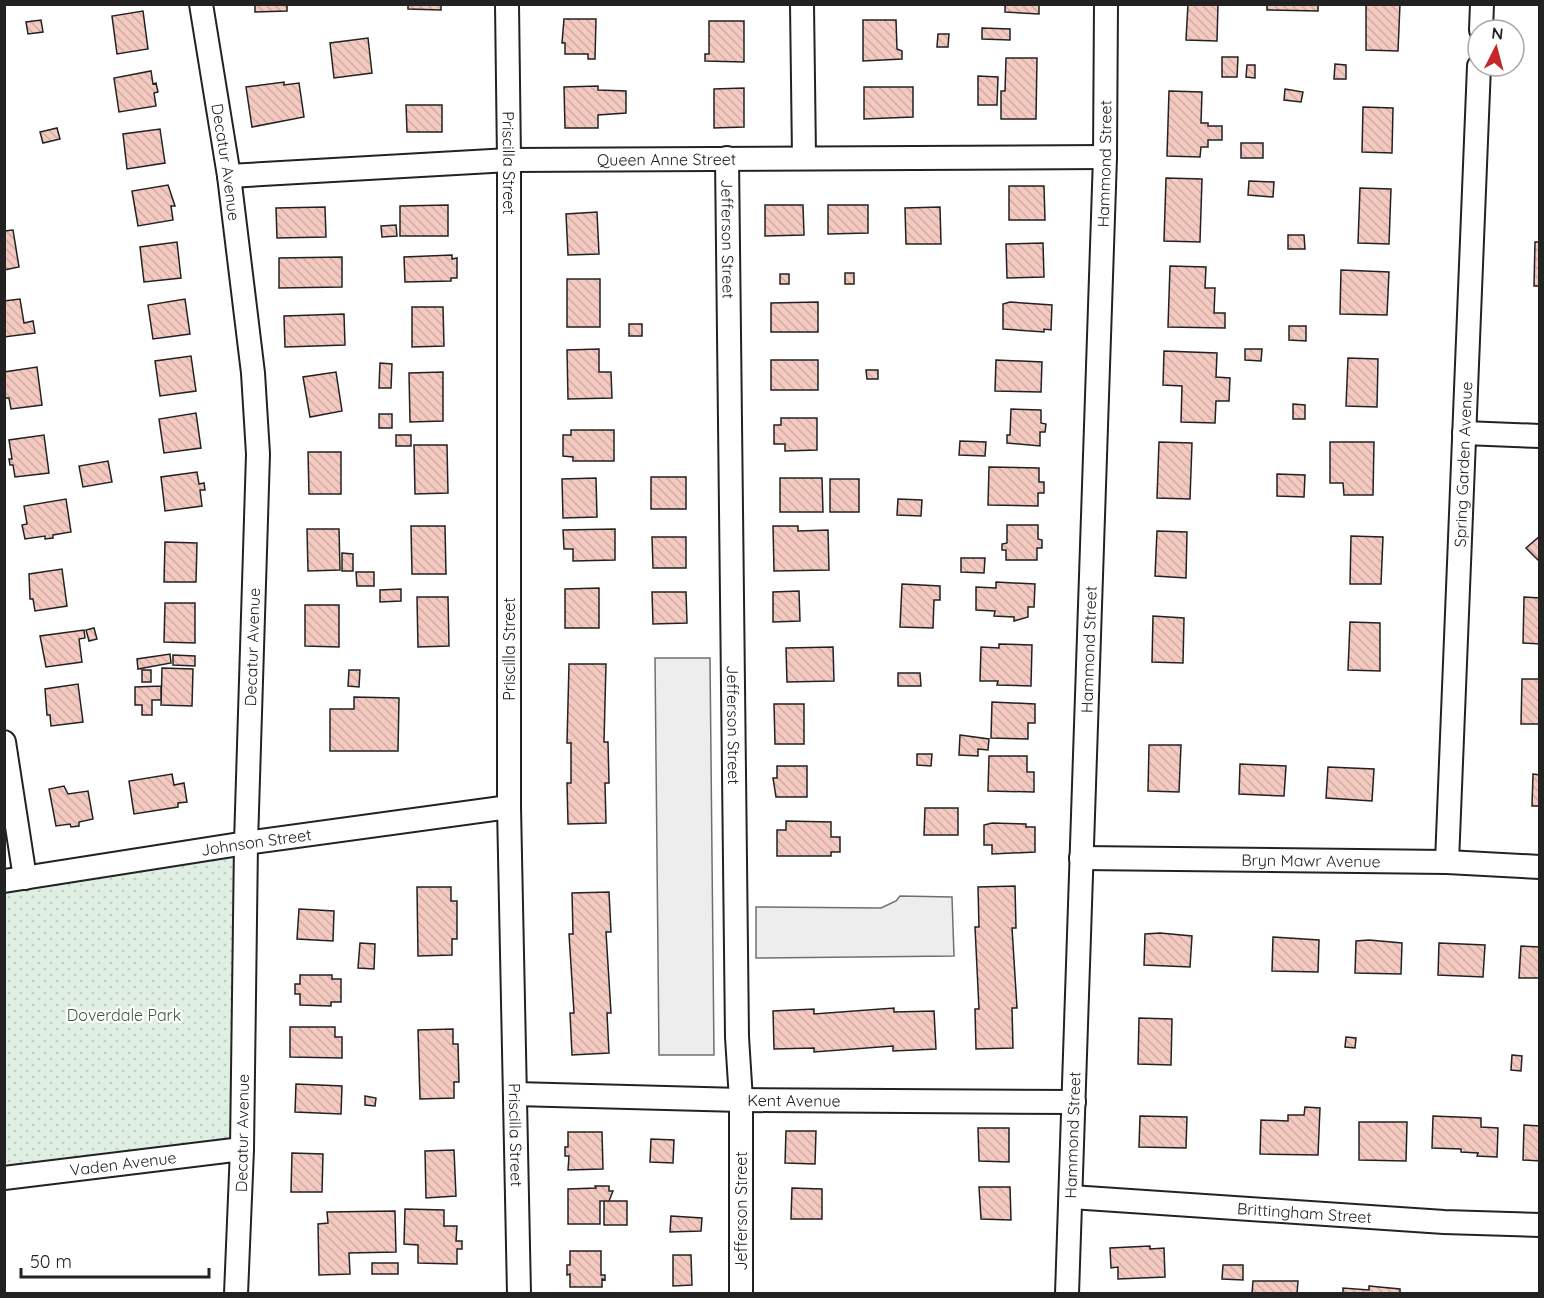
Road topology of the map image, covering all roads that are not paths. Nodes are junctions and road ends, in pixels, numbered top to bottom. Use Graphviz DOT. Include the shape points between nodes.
graph roads {
  1 [pos="201,4"];
  2 [pos="507,4"];
  3 [pos="802,4"];
  4 [pos="1106,4"];
  5 [pos="1479,78"];
  6 [pos="804,157"];
  7 [pos="1105,157"];
  8 [pos="727,158"];
  9 [pos="509,160"];
  10 [pos="229,176"];
  11 [pos="1464,433"];
  12 [pos="1539,436"];
  13 [pos="4,742"];
  14 [pos="509,807"];
  15 [pos="246,843"];
  16 [pos="1081,858"];
  17 [pos="1447,862"];
  18 [pos="1539,867"];
  19 [pos="15,880"];
  20 [pos="515,1094"];
  21 [pos="741,1100"];
  22 [pos="1074,1102"];
  23 [pos="242,1149"];
  24 [pos="4,1178"];
  25 [pos="1071,1197"];
  26 [pos="1539,1225"];
  27 [pos="236,1293"];
  28 [pos="519,1293"];
  29 [pos="741,1293"];
  30 [pos="1067,1293"];
  1 -- 10 [label="street, Decatur Avenue"];
  2 -- 9 [label="street, Priscilla Street"];
  3 -- 6 [label="street"];
  4 -- 7 [label="street, Hammond Street"];
  5 -- 11 [label="street, Spring Garden Avenue"];
  6 -- 7 [label="street, Queen Anne Street"];
  6 -- 8 [label="street, Queen Anne Street"];
  7 -- 16 [label="street, Hammond Street"];
  8 -- 9 [label="street, Queen Anne Street"];
  8 -- 21 [label="street, Jefferson Street" via="737,1037"];
  9 -- 10 [label="street, Queen Anne Street"];
  9 -- 14 [label="street, Priscilla Street"];
  10 -- 15 [label="street, Decatur Avenue" via="253,373 258,454"];
  11 -- 12 [label="street"];
  11 -- 17 [label="street, Spring Garden Avenue"];
  13 -- 19 [label="street"];
  14 -- 15 [label="street, Johnson Street"];
  14 -- 20 [label="street, Priscilla Street"];
  15 -- 19 [label="street, Johnson Street"];
  15 -- 23 [label="street, Decatur Avenue"];
  16 -- 17 [label="street, Bryn Mawr Avenue"];
  16 -- 22 [label="street, Hammond Street"];
  17 -- 18 [label="street, Bryn Mawr Avenue"];
  20 -- 21 [label="street, Kent Avenue"];
  20 -- 28 [label="street, Priscilla Street"];
  21 -- 22 [label="street, Kent Avenue"];
  21 -- 29 [label="street, Jefferson Street"];
  22 -- 25 [label="street, Hammond Street"];
  23 -- 24 [label="street, Vaden Avenue"];
  23 -- 27 [label="street, Decatur Avenue"];
  25 -- 26 [label="street, Brittingham Street"];
  25 -- 30 [label="street, Hammond Street"];
}
